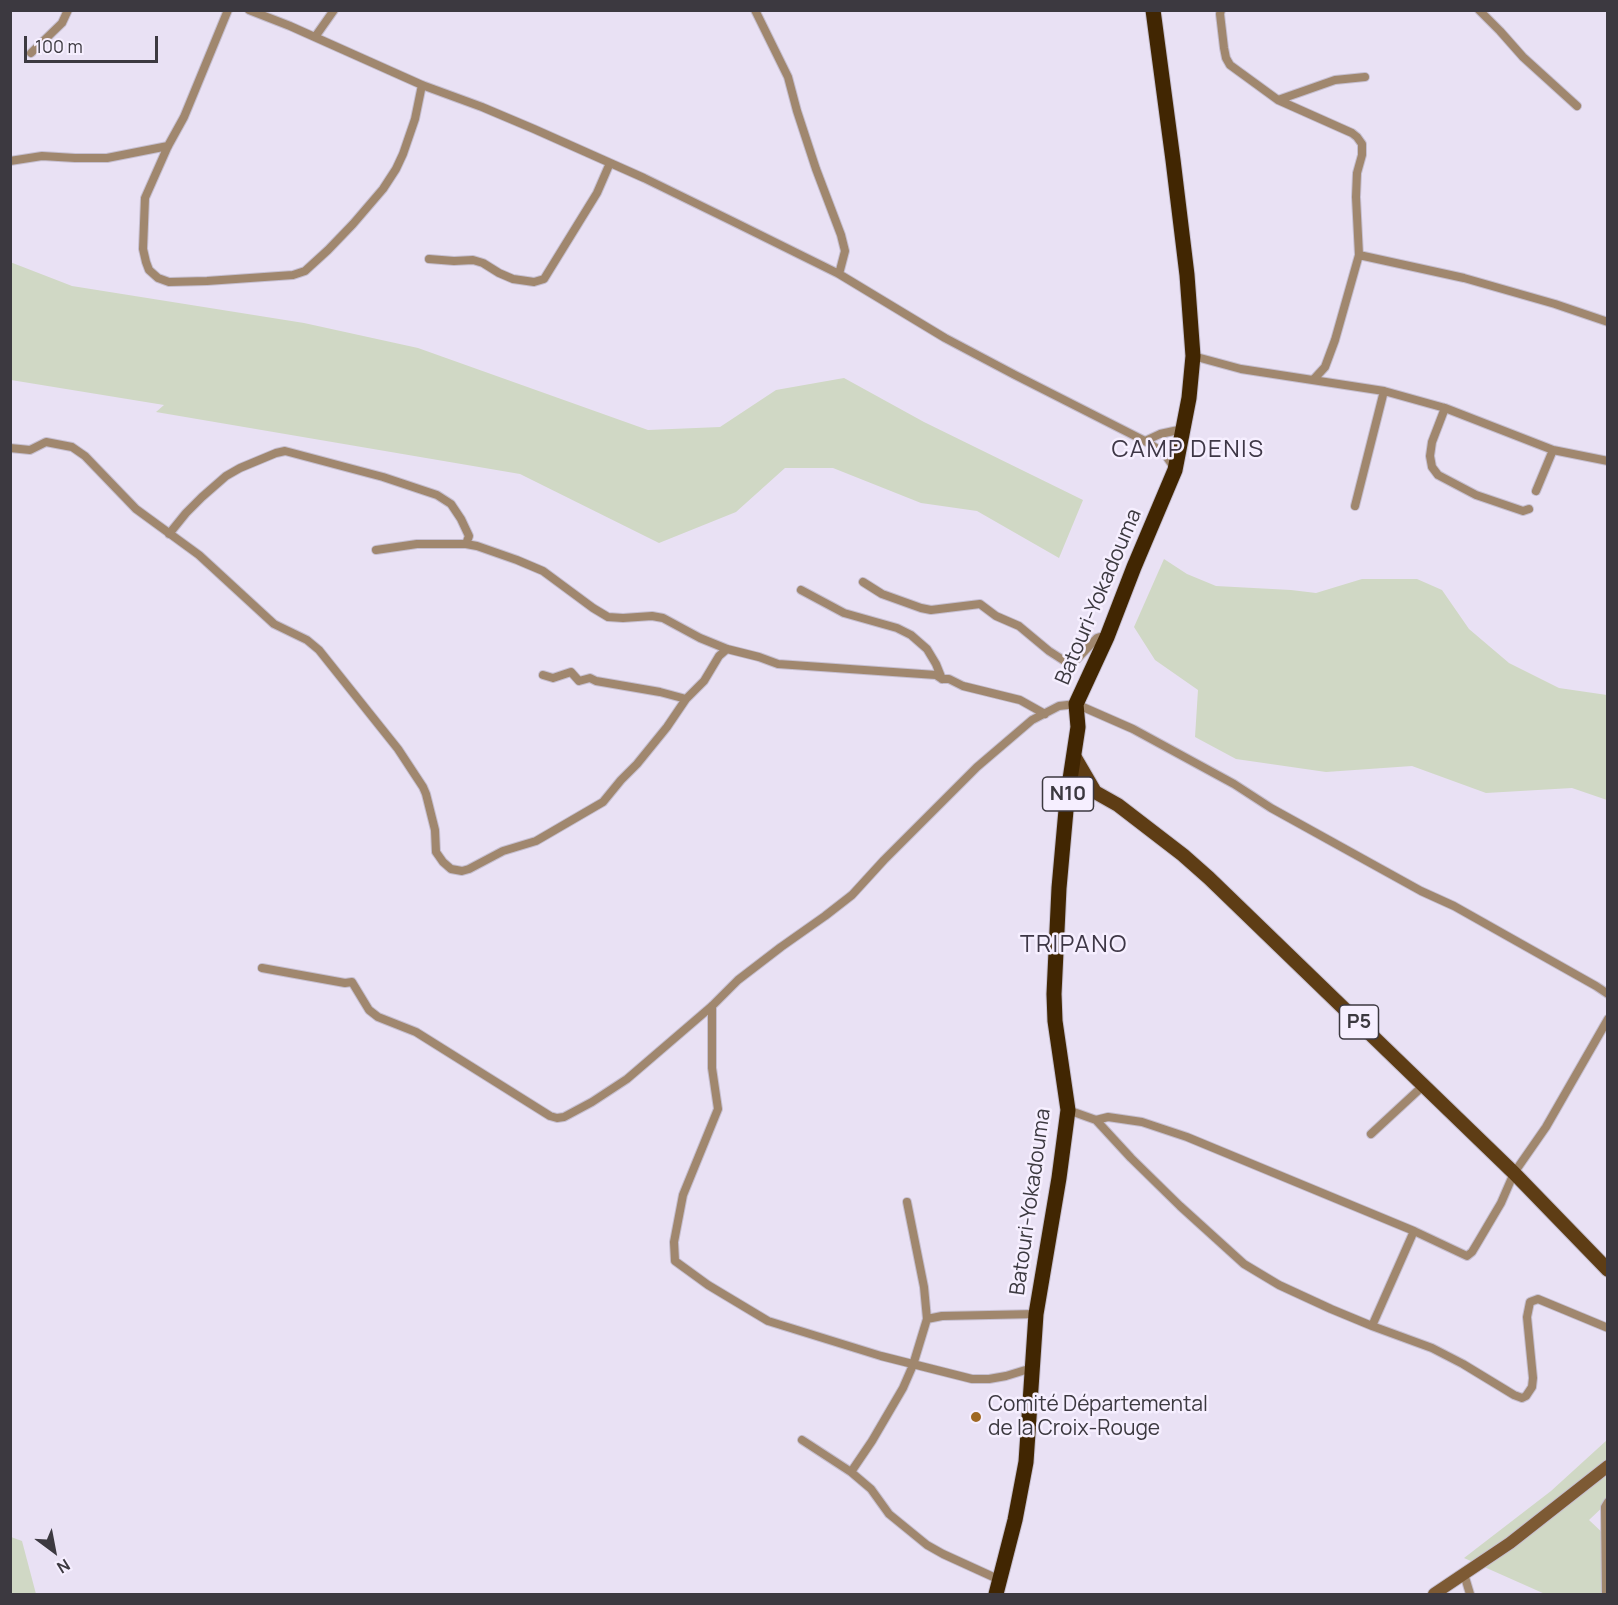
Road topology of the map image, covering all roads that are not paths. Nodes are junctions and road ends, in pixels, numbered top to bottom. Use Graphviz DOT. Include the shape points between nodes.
graph roads {
  1 [pos="68,10"];
  2 [pos="228,10"];
  3 [pos="249,10"];
  4 [pos="334,10"];
  5 [pos="755,10"];
  6 [pos="1153,10"];
  7 [pos="1221,10"];
  8 [pos="1479,10"];
  9 [pos="315,37"];
  10 [pos="31,53"];
  11 [pos="1365,77"];
  12 [pos="422,85"];
  13 [pos="1278,100"];
  14 [pos="1577,106"];
  15 [pos="168,147"];
  16 [pos="10,161"];
  17 [pos="610,163"];
  18 [pos="1359,255"];
  19 [pos="429,258"];
  20 [pos="839,274"];
  21 [pos="1608,322"];
  22 [pos="1193,356"];
  23 [pos="1325,367"];
  24 [pos="1314,379"];
  25 [pos="1329,382"];
  26 [pos="1384,391"];
  27 [pos="1445,408"];
  28 [pos="1183,429"];
  29 [pos="1145,441"];
  30 [pos="10,448"];
  31 [pos="1553,450"];
  32 [pos="1608,461"];
  33 [pos="1175,470"];
  34 [pos="1536,491"];
  35 [pos="1355,506"];
  36 [pos="1529,509"];
  37 [pos="169,534"];
  38 [pos="466,544"];
  39 [pos="376,550"];
  40 [pos="863,582"];
  41 [pos="801,590"];
  42 [pos="1107,637"];
  43 [pos="727,649"];
  44 [pos="543,675"];
  45 [pos="942,679"];
  46 [pos="686,699"];
  47 [pos="1076,704"];
  48 [pos="1045,714"];
  49 [pos="1074,756"];
  50 [pos="1095,792"];
  51 [pos="1067,799"];
  52 [pos="262,968"];
  53 [pos="1608,994"];
  54 [pos="712,1006"];
  55 [pos="1608,1019"];
  56 [pos="1424,1085"];
  57 [pos="1068,1110"];
  58 [pos="1096,1120"];
  59 [pos="1371,1134"];
  60 [pos="1514,1173"];
  61 [pos="907,1202"];
  62 [pos="1414,1232"];
  63 [pos="1608,1270"];
  64 [pos="1036,1314"];
  65 [pos="927,1318"];
  66 [pos="1372,1326"];
  67 [pos="1608,1328"];
  68 [pos="913,1365"];
  69 [pos="1032,1368"];
  70 [pos="802,1440"];
  71 [pos="1608,1466"];
  72 [pos="851,1472"];
  73 [pos="1608,1502"];
  74 [pos="1464,1575"];
  75 [pos="998,1587"];
  76 [pos="1434,1594"];
  77 [pos="1470,1594"];
  78 [pos="1606,1594"];
  1 -- 10 [label="street" via="62,23"];
  2 -- 15 [label="street"];
  3 -- 9 [label="street"];
  4 -- 9 [label="street"];
  5 -- 20 [label="street" via="788,77 841,235 845,251"];
  6 -- 22 [label="highway, Batouri-Yokadouma / N10" via="1185,251"];
  7 -- 13 [label="street" via="1224,48 1230,65"];
  8 -- 14 [label="street"];
  9 -- 12 [label="street"];
  11 -- 13 [label="street" via="1335,80"];
  12 -- 15 [label="street" via="403,154 383,189 328,250 305,271 293,275 169,282 149,270 143,249 145,198"];
  12 -- 17 [label="street" via="482,106"];
  13 -- 18 [label="street" via="1352,133 1362,144 1356,197"];
  15 -- 16 [label="street" via="107,158 42,156"];
  17 -- 19 [label="street" via="597,193 544,279 513,279 473,260"];
  17 -- 20 [label="street"];
  18 -- 21 [label="street" via="1464,278"];
  18 -- 23 [label="street"];
  20 -- 29 [label="street" via="945,338"];
  22 -- 24 [label="street" via="1241,369"];
  22 -- 28 [label="highway, Batouri-Yokadouma / N10"];
  23 -- 24 [label="street"];
  23 -- 25 [label="street"];
  24 -- 25 [label="street"];
  25 -- 26 [label="street"];
  26 -- 27 [label="street"];
  26 -- 35 [label="street"];
  27 -- 31 [label="street"];
  27 -- 36 [label="street" via="1430,456 1438,475 1476,495 1523,512"];
  28 -- 29 [label="street"];
  28 -- 33 [label="highway, Batouri-Yokadouma / N10"];
  29 -- 33 [label="street" via="1164,453"];
  30 -- 37 [label="street" via="30,450 46,442 72,447 92,462 136,509"];
  31 -- 32 [label="street"];
  31 -- 34 [label="street"];
  33 -- 42 [label="highway, Batouri-Yokadouma / N10"];
  37 -- 38 [label="street" via="226,476 285,451 438,495 451,504 461,519 469,536"];
  37 -- 46 [label="street" via="199,555 274,624 319,650 423,787 435,830 436,852 451,869 469,869 503,851 537,841 603,802"];
  38 -- 39 [label="street" via="417,544"];
  38 -- 43 [label="street" via="543,571 608,617 663,618"];
  40 -- 42 [label="street" via="882,594 931,610 980,604 1070,663 1097,638"];
  41 -- 45 [label="street" via="844,613 911,635 927,650"];
  42 -- 47 [label="highway, Batouri-Yokadouma / N10"];
  43 -- 45 [label="street" via="778,664 936,675"];
  43 -- 46 [label="street"];
  44 -- 46 [label="street" via="553,678 571,672 579,681 590,678"];
  45 -- 48 [label="street" via="1020,700"];
  47 -- 48 [label="street" via="1059,706"];
  47 -- 49 [label="highway, Batouri-Yokadouma / N10"];
  47 -- 53 [label="street" via="1133,729 1234,784"];
  48 -- 54 [label="street" via="1032,720 977,767 852,895 738,980"];
  49 -- 50 [label="main road, P5"];
  49 -- 51 [label="highway, Batouri-Yokadouma / N10"];
  50 -- 51 [label="main road"];
  50 -- 56 [label="main road, P5" via="1118,805 1201,870"];
  51 -- 57 [label="highway, Batouri-Yokadouma / N10" via="1054,994"];
  52 -- 54 [label="street" via="352,982 378,1017 416,1032 557,1118 574,1113 627,1079"];
  54 -- 68 [label="street" via="712,1068 718,1109 683,1195 674,1242 675,1261 768,1321"];
  55 -- 60 [label="street"];
  56 -- 59 [label="street"];
  56 -- 60 [label="main road, P5"];
  57 -- 58 [label="street"];
  57 -- 64 [label="highway, Batouri-Yokadouma / N10"];
  58 -- 62 [label="street" via="1108,1117 1135,1121 1187,1137"];
  58 -- 66 [label="street" via="1180,1206 1244,1264 1279,1285"];
  60 -- 62 [label="street" via="1469,1255"];
  60 -- 63 [label="main road, P5"];
  61 -- 65 [label="street"];
  62 -- 66 [label="street"];
  64 -- 65 [label="street"];
  64 -- 69 [label="highway, Batouri-Yokadouma / N10"];
  65 -- 68 [label="street"];
  66 -- 67 [label="street" via="1432,1348 1522,1398 1532,1387 1533,1378 1527,1317 1530,1302 1538,1299"];
  68 -- 69 [label="street" via="989,1379"];
  68 -- 72 [label="street" via="895,1403"];
  69 -- 75 [label="highway, Batouri-Yokadouma / N10" via="1026,1462"];
  70 -- 72 [label="street"];
  71 -- 74 [label="street"];
  72 -- 75 [label="street" via="871,1489 889,1514 927,1545"];
  73 -- 78 [label="street"];
  74 -- 76 [label="street"];
  74 -- 77 [label="street"];
}
